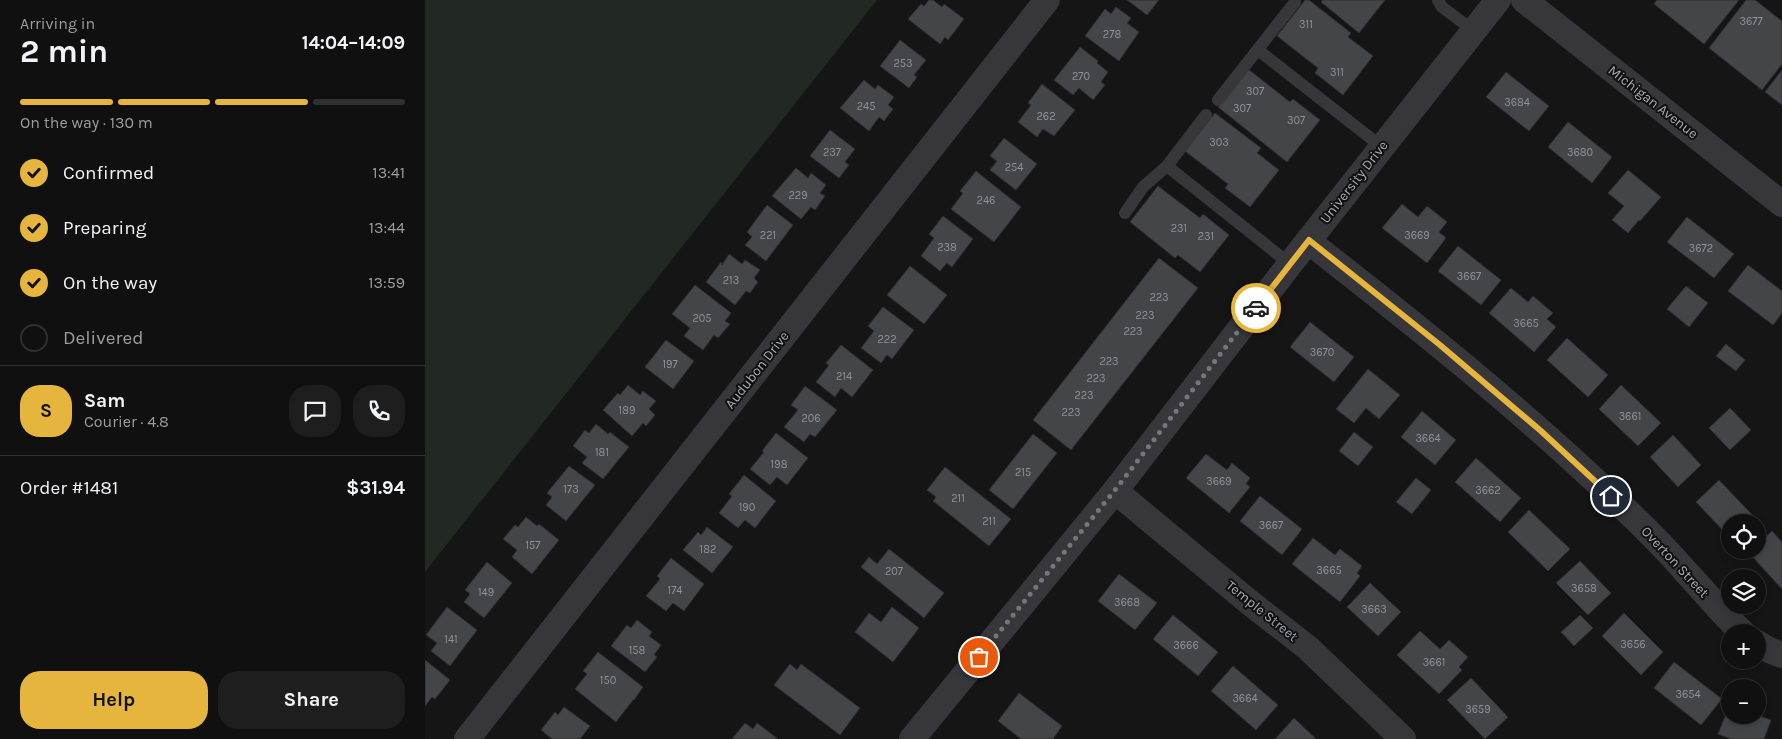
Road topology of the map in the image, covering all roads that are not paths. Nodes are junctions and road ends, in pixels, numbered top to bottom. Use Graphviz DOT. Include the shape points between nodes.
graph roads {
  1 [pos="1047,0"];
  2 [pos="1438,0"];
  3 [pos="1498,0"];
  4 [pos="1524,0"];
  5 [pos="1295,2"];
  6 [pos="1474,31"];
  7 [pos="1258,50"];
  8 [pos="1218,100"];
  9 [pos="1205,115"];
  10 [pos="1382,147"];
  11 [pos="1167,166"];
  12 [pos="1782,204"];
  13 [pos="1125,213"];
  14 [pos="1309,240"];
  15 [pos="1290,264"];
  16 [pos="1115,490"];
  17 [pos="1733,624"];
  18 [pos="1766,648"];
  19 [pos="1782,655"];
  20 [pos="918,737"];
  21 [pos="467,739"];
  22 [pos="1403,739"];
  1 -- 21 [label="street, Audubon Drive"];
  2 -- 6 [label="lane" via="1442,7"];
  3 -- 6 [label="street, University Drive"];
  4 -- 12 [label="street, Michigan Avenue"];
  5 -- 7 [label="lane"];
  6 -- 10 [label="street, University Drive"];
  7 -- 8 [label="lane"];
  7 -- 10 [label="lane"];
  9 -- 11 [label="lane"];
  10 -- 14 [label="street, University Drive"];
  11 -- 13 [label="lane" via="1143,188"];
  11 -- 15 [label="lane"];
  14 -- 15 [label="street, University Drive"];
  14 -- 17 [label="street, Overton Street" via="1541,431 1626,510"];
  15 -- 16 [label="street, University Drive"];
  16 -- 20 [label="street, University Drive"];
  16 -- 22 [label="street, Temple Street" via="1308,648"];
  18 -- 19 [label="street"];
}
